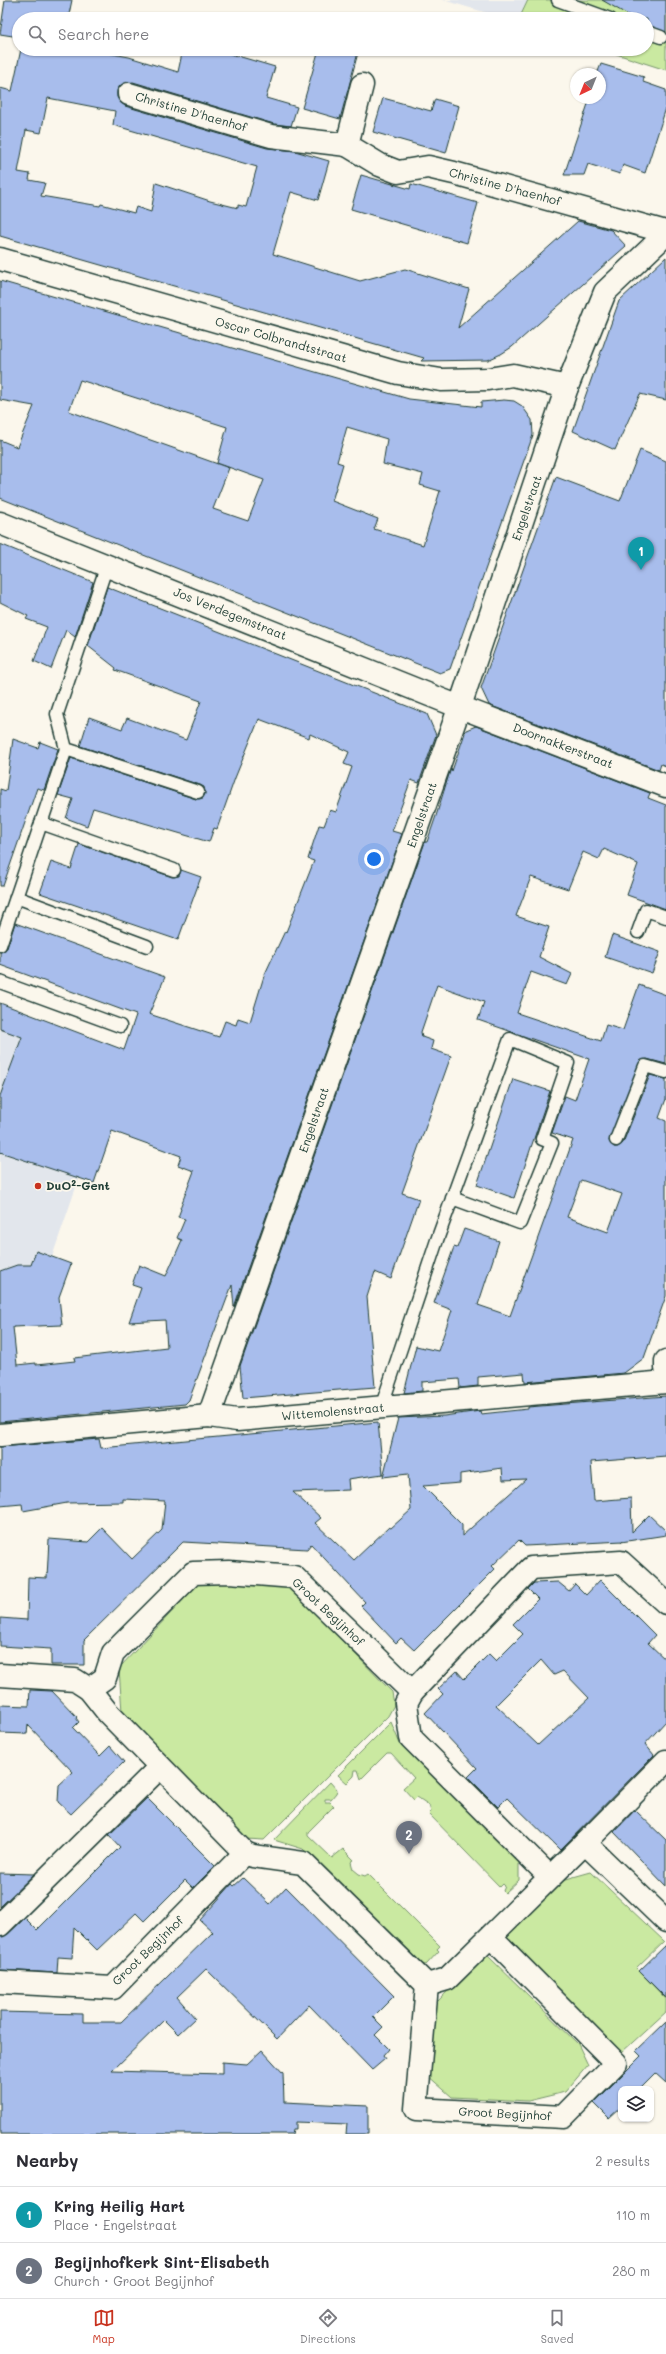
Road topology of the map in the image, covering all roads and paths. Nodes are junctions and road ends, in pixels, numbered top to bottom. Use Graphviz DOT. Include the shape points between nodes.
graph roads {
  1 [pos="558,0"];
  2 [pos="591,12"];
  3 [pos="654,34"];
  4 [pos="661,37"];
  5 [pos="362,85"];
  6 [pos="128,94"];
  7 [pos="347,145"];
  8 [pos="666,233"];
  9 [pos="0,259"];
  10 [pos="567,387"];
  11 [pos="0,523"];
  12 [pos="107,565"];
  13 [pos="460,706"];
  14 [pos="66,749"];
  15 [pos="666,786"];
  16 [pos="198,792"];
  17 [pos="41,823"];
  18 [pos="174,870"];
  19 [pos="16,897"];
  20 [pos="666,917"];
  21 [pos="638,932"];
  22 [pos="0,945"];
  23 [pos="147,946"];
  24 [pos="0,982"];
  25 [pos="120,1026"];
  26 [pos="666,1072"];
  27 [pos="616,1140"];
  28 [pos="452,1198"];
  29 [pos="666,1361"];
  30 [pos="666,1368"];
  31 [pos="666,1382"];
  32 [pos="381,1408"];
  33 [pos="209,1416"];
  34 [pos="0,1435"];
  35 [pos="666,1603"];
  36 [pos="0,1675"];
  37 [pos="89,1689"];
  38 [pos="412,1692"];
  39 [pos="666,1761"];
  40 [pos="160,1767"];
  41 [pos="585,1843"];
  42 [pos="246,1853"];
  43 [pos="550,1877"];
  44 [pos="666,1921"];
  45 [pos="0,1925"];
  46 [pos="491,1937"];
  47 [pos="0,1982"];
  48 [pos="427,1985"];
  1 -- 2 [label="lane"];
  3 -- 4 [label="lane"];
  5 -- 7 [label="street"];
  6 -- 7 [label="street, Christine D'haenhof" via="271,136"];
  7 -- 8 [label="street, Christine D'haenhof" via="380,165 398,172 428,167"];
  8 -- 10 [label="street, Engelstraat" via="605,292"];
  9 -- 10 [label="street, Oscar Colbrandtstraat" via="398,373 441,380 513,376"];
  10 -- 13 [label="street, Engelstraat"];
  11 -- 12 [label="street, Jos Verdegemstraat"];
  12 -- 13 [label="street, Jos Verdegemstraat"];
  12 -- 14 [label="lane" via="57,714"];
  13 -- 15 [label="street, Doornakkerstraat"];
  13 -- 33 [label="street, Engelstraat"];
  14 -- 16 [label="lane"];
  14 -- 17 [label="lane"];
  17 -- 18 [label="lane"];
  17 -- 19 [label="lane"];
  19 -- 22 [label="lane"];
  19 -- 23 [label="lane"];
  20 -- 21 [label="lane" via="646,910"];
  24 -- 25 [label="lane"];
  26 -- 27 [label="lane" via="645,1066"];
  28 -- 28 [label="lane" via="510,1039 568,1062 542,1139 552,1143 520,1223"];
  28 -- 32 [label="lane"];
  29 -- 30 [label="street"];
  31 -- 32 [label="street, Wittemolenstraat"];
  32 -- 33 [label="street, Wittemolenstraat" via="237,1420"];
  33 -- 34 [label="street, Wittemolenstraat"];
  35 -- 38 [label="street" via="621,1562 531,1568"];
  36 -- 37 [label="street" via="75,1680"];
  37 -- 38 [label="street, Groot Begijnhof" via="105,1678 113,1654 193,1573 229,1572 294,1576"];
  37 -- 40 [label="street" via="108,1713"];
  38 -- 43 [label="street" via="406,1703 411,1738"];
  39 -- 41 [label="street"];
  40 -- 42 [label="street"];
  40 -- 45 [label="street"];
  41 -- 43 [label="street"];
  41 -- 44 [label="street"];
  42 -- 47 [label="street, Groot Begijnhof" via="113,1988"];
  42 -- 48 [label="street" via="303,1863"];
  43 -- 46 [label="street"];
  46 -- 48 [label="street" via="447,1979"];
  46 -- 48 [label="street, Groot Begijnhof" via="616,2062 563,2117 416,2110"];
}
